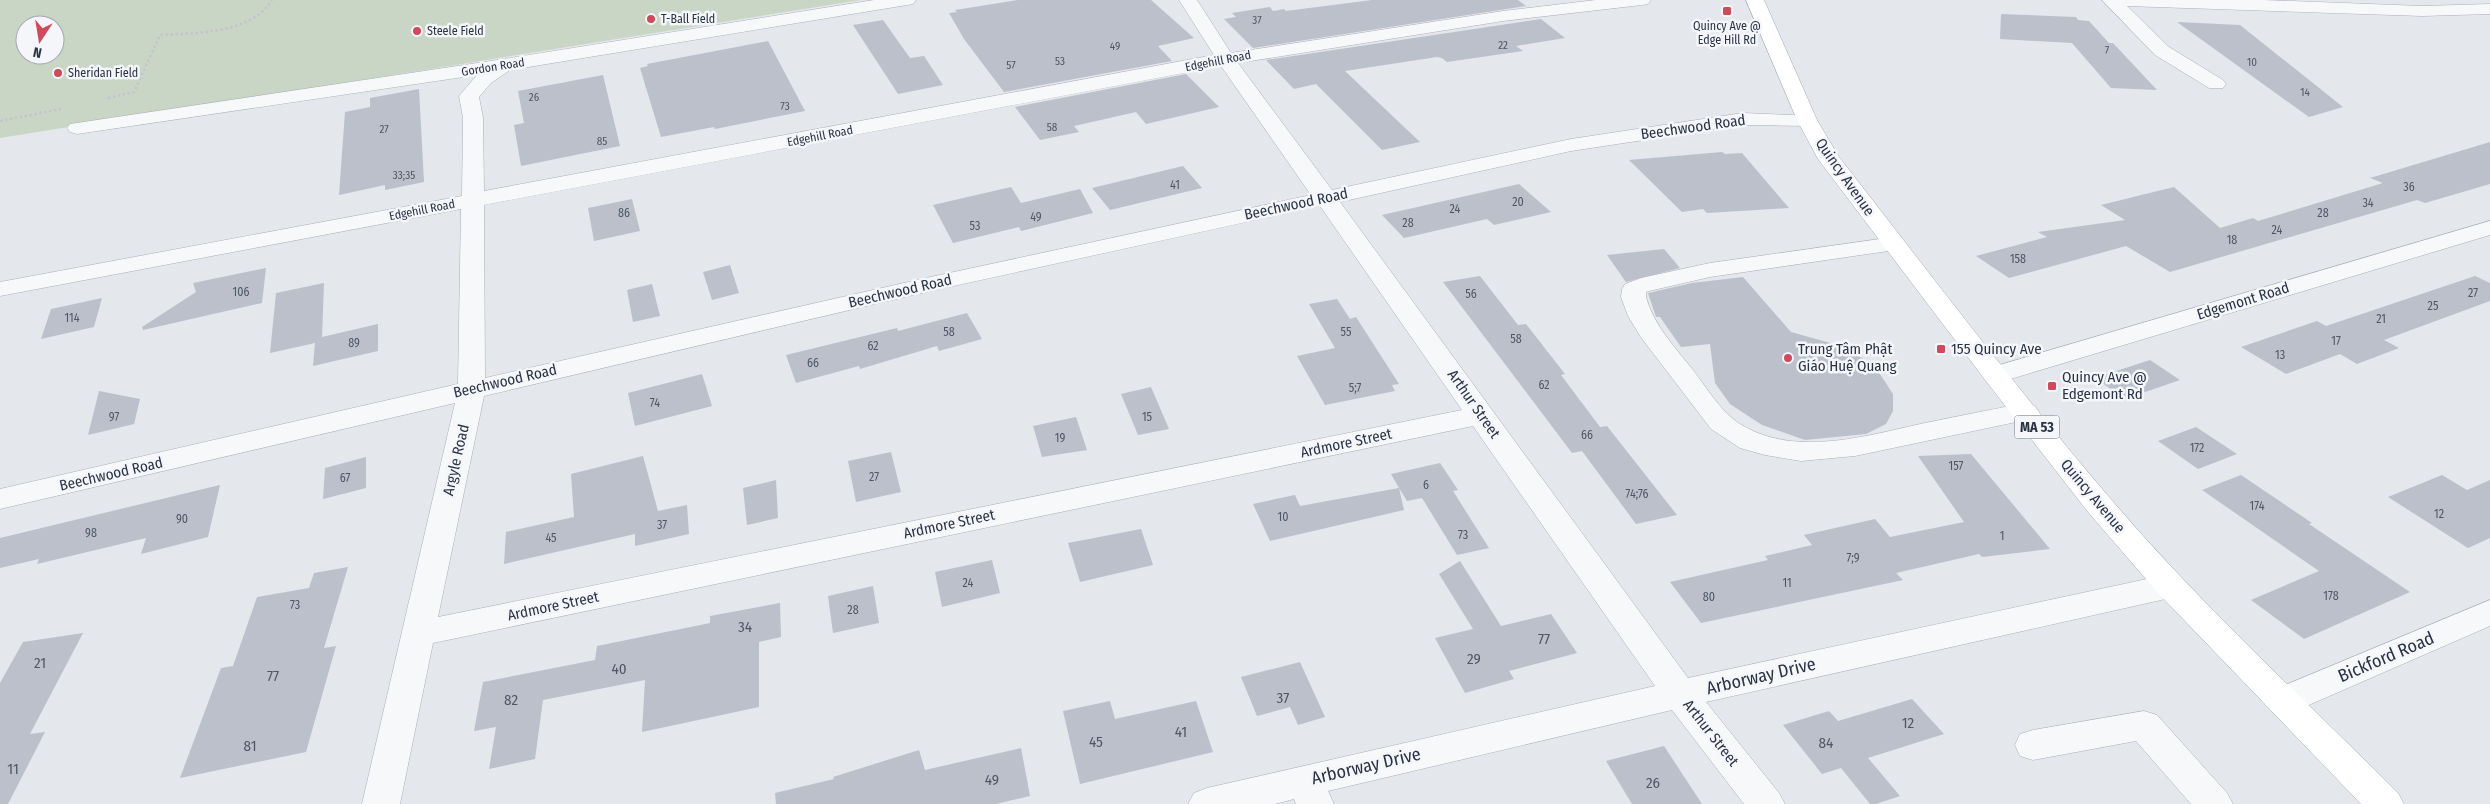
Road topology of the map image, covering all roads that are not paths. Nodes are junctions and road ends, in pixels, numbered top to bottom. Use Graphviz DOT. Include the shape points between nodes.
graph roads {
  1 [pos="907,0"];
  2 [pos="1188,0"];
  3 [pos="1642,0"];
  4 [pos="1755,0"];
  5 [pos="2113,0"];
  6 [pos="2315,4"];
  7 [pos="2490,10"];
  8 [pos="1226,59"];
  9 [pos="504,65"];
  10 [pos="2216,84"];
  11 [pos="1807,120"];
  12 [pos="77,128"];
  13 [pos="1326,197"];
  14 [pos="473,200"];
  15 [pos="2490,228"];
  16 [pos="1894,244"];
  17 [pos="0,289"];
  18 [pos="1995,375"];
  19 [pos="472,388"];
  20 [pos="2025,412"];
  21 [pos="1482,415"];
  22 [pos="0,499"];
  23 [pos="2170,586"];
  24 [pos="2490,612"];
  25 [pos="417,634"];
  26 [pos="1680,694"];
  27 [pos="2283,701"];
  28 [pos="2033,745"];
  29 [pos="1309,792"];
  30 [pos="381,804"];
  31 [pos="1207,804"];
  32 [pos="1766,804"];
  33 [pos="2214,804"];
  34 [pos="2385,804"];
  1 -- 9 [label="street, Gordon Road"];
  2 -- 8 [label="street, Arthur Street"];
  3 -- 8 [label="street, Edgehill Road" via="1502,16"];
  4 -- 11 [label="main road, Quincy Avenue / MA 53"];
  5 -- 6 [label="street"];
  5 -- 10 [label="street" via="2162,51"];
  6 -- 7 [label="street" via="2422,11"];
  8 -- 13 [label="street, Arthur Street"];
  8 -- 14 [label="street, Edgehill Road"];
  9 -- 12 [label="street, Gordon Road"];
  9 -- 14 [label="street, Argyle Road" via="484,79 469,96"];
  11 -- 13 [label="street, Beechwood Road" via="1743,119 1570,145"];
  11 -- 16 [label="main road, Quincy Avenue / MA 53" via="1837,170"];
  13 -- 19 [label="street, Beechwood Road"];
  13 -- 21 [label="street, Arthur Street"];
  14 -- 17 [label="street, Edgehill Road"];
  14 -- 19 [label="street, Argyle Road"];
  15 -- 18 [label="street, Edgemont Road"];
  16 -- 18 [label="main road, Quincy Avenue / MA 53"];
  16 -- 20 [label="street" via="1710,270 1641,285 1634,290 1634,305 1662,348 1725,427 1746,440 1781,450 1824,450 1864,445"];
  18 -- 20 [label="main road, Quincy Avenue / MA 53"];
  19 -- 22 [label="street, Beechwood Road"];
  19 -- 25 [label="street, Argyle Road"];
  20 -- 23 [label="main road, Quincy Avenue / MA 53" via="2099,505"];
  21 -- 25 [label="street, Ardmore Street"];
  21 -- 26 [label="street, Arthur Street"];
  23 -- 26 [label="street, Arborway Drive"];
  23 -- 27 [label="main road, Quincy Avenue / MA 53"];
  24 -- 27 [label="street, Bickford Road"];
  25 -- 30 [label="street, Argyle Road"];
  26 -- 29 [label="street, Arborway Drive"];
  26 -- 32 [label="street, Arthur Street"];
  27 -- 34 [label="main road, Quincy Avenue / MA 53"];
  28 -- 33 [label="street" via="2144,725"];
  29 -- 31 [label="street, Arborway Drive"];
}
